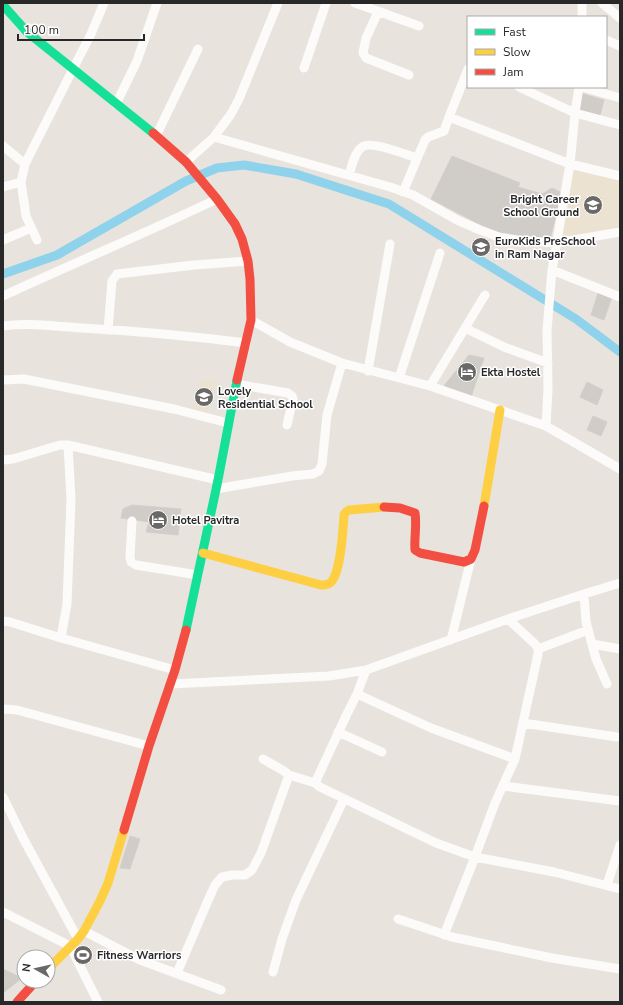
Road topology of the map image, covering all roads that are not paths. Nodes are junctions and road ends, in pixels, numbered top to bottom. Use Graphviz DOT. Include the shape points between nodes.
graph roads {
  1 [pos="104,3"];
  2 [pos="157,3"];
  3 [pos="278,3"];
  4 [pos="326,3"];
  5 [pos="355,3"];
  6 [pos="582,3"];
  7 [pos="602,3"];
  8 [pos="3,6"];
  9 [pos="378,12"];
  10 [pos="582,16"];
  11 [pos="620,18"];
  12 [pos="419,26"];
  13 [pos="607,40"];
  14 [pos="620,46"];
  15 [pos="198,49"];
  16 [pos="304,68"];
  17 [pos="73,69"];
  18 [pos="467,72"];
  19 [pos="408,75"];
  20 [pos="521,88"];
  21 [pos="579,88"];
  22 [pos="585,88"];
  23 [pos="620,98"];
  24 [pos="116,104"];
  25 [pos="575,113"];
  26 [pos="449,117"];
  27 [pos="620,125"];
  28 [pos="156,136"];
  29 [pos="214,137"];
  30 [pos="3,146"];
  31 [pos="417,158"];
  32 [pos="186,162"];
  33 [pos="25,164"];
  34 [pos="570,164"];
  35 [pos="349,175"];
  36 [pos="620,176"];
  37 [pos="21,182"];
  38 [pos="3,187"];
  39 [pos="403,192"];
  40 [pos="217,199"];
  41 [pos="31,228"];
  42 [pos="620,232"];
  43 [pos="3,240"];
  44 [pos="37,240"];
  45 [pos="556,242"];
  46 [pos="390,244"];
  47 [pos="440,253"];
  48 [pos="248,261"];
  49 [pos="552,270"];
  50 [pos="485,295"];
  51 [pos="3,296"];
  52 [pos="620,297"];
  53 [pos="251,320"];
  54 [pos="3,326"];
  55 [pos="465,328"];
  56 [pos="108,330"];
  57 [pos="246,342"];
  58 [pos="342,363"];
  59 [pos="548,363"];
  60 [pos="368,371"];
  61 [pos="399,378"];
  62 [pos="3,380"];
  63 [pos="236,384"];
  64 [pos="430,386"];
  65 [pos="500,410"];
  66 [pos="228,423"];
  67 [pos="287,425"];
  68 [pos="546,426"];
  69 [pos="68,446"];
  70 [pos="3,460"];
  71 [pos="620,469"];
  72 [pos="217,484"];
  73 [pos="132,521"];
  74 [pos="203,553"];
  75 [pos="471,559"];
  76 [pos="198,575"];
  77 [pos="620,583"];
  78 [pos="584,594"];
  79 [pos="508,619"];
  80 [pos="3,620"];
  81 [pos="588,630"];
  82 [pos="62,638"];
  83 [pos="451,640"];
  84 [pos="592,644"];
  85 [pos="538,648"];
  86 [pos="620,649"];
  87 [pos="175,670"];
  88 [pos="366,670"];
  89 [pos="171,684"];
  90 [pos="607,684"];
  91 [pos="357,694"];
  92 [pos="3,709"];
  93 [pos="523,723"];
  94 [pos="338,732"];
  95 [pos="617,737"];
  96 [pos="149,746"];
  97 [pos="382,752"];
  98 [pos="263,759"];
  99 [pos="515,759"];
  100 [pos="288,775"];
  101 [pos="315,782"];
  102 [pos="503,786"];
  103 [pos="3,797"];
  104 [pos="344,799"];
  105 [pos="620,800"];
  106 [pos="620,845"];
  107 [pos="475,857"];
  108 [pos="607,886"];
  109 [pos="620,889"];
  110 [pos="3,912"];
  111 [pos="398,919"];
  112 [pos="84,931"];
  113 [pos="444,935"];
  114 [pos="78,939"];
  115 [pos="70,946"];
  116 [pos="56,961"];
  117 [pos="620,969"];
  118 [pos="272,972"];
  119 [pos="177,973"];
  120 [pos="29,989"];
  121 [pos="221,990"];
  122 [pos="17,1002"];
  123 [pos="98,1002"];
  1 -- 17 [label="street"];
  2 -- 24 [label="street" via="137,61"];
  3 -- 29 [label="street" via="239,99"];
  4 -- 16 [label="street"];
  5 -- 9 [label="street"];
  6 -- 10 [label="street"];
  7 -- 11 [label="street"];
  8 -- 17 [label="street" via="27,32"];
  9 -- 12 [label="street"];
  9 -- 19 [label="street" via="366,38 363,53 366,58"];
  13 -- 14 [label="street"];
  15 -- 28 [label="street"];
  17 -- 24 [label="street"];
  17 -- 33 [label="street"];
  18 -- 26 [label="street"];
  20 -- 25 [label="street"];
  21 -- 25 [label="street"];
  22 -- 23 [label="street"];
  24 -- 28 [label="street"];
  25 -- 27 [label="street"];
  25 -- 34 [label="street"];
  26 -- 31 [label="street" via="444,132 428,137"];
  26 -- 34 [label="street"];
  28 -- 32 [label="street"];
  29 -- 32 [label="street"];
  29 -- 35 [label="street"];
  30 -- 33 [label="street"];
  31 -- 35 [label="street" via="380,146 366,145 355,155"];
  31 -- 39 [label="street"];
  32 -- 40 [label="street"];
  33 -- 37 [label="street"];
  34 -- 36 [label="street"];
  34 -- 45 [label="street"];
  35 -- 39 [label="street"];
  37 -- 38 [label="street"];
  37 -- 41 [label="street"];
  39 -- 45 [label="street" via="492,235 517,240"];
  40 -- 48 [label="street" via="235,224"];
  40 -- 51 [label="street"];
  41 -- 43 [label="street"];
  41 -- 44 [label="street"];
  42 -- 45 [label="street"];
  45 -- 49 [label="street"];
  46 -- 60 [label="street"];
  47 -- 61 [label="street"];
  48 -- 53 [label="street"];
  48 -- 56 [label="street" via="117,274 112,281"];
  49 -- 52 [label="street"];
  49 -- 59 [label="street" via="547,330"];
  50 -- 55 [label="street"];
  53 -- 57 [label="street"];
  53 -- 58 [label="street" via="290,342"];
  54 -- 56 [label="street" via="20,324"];
  55 -- 59 [label="street" via="504,347"];
  55 -- 64 [label="street"];
  56 -- 57 [label="street"];
  57 -- 63 [label="street"];
  58 -- 60 [label="street"];
  58 -- 72 [label="street" via="327,415 319,471 313,474"];
  59 -- 68 [label="street"];
  60 -- 61 [label="street"];
  61 -- 64 [label="street"];
  62 -- 66 [label="street" via="24,379 174,409"];
  63 -- 66 [label="street"];
  63 -- 67 [label="street" via="288,393 292,396"];
  64 -- 65 [label="street"];
  65 -- 68 [label="street"];
  65 -- 75 [label="street" via="487,488"];
  66 -- 72 [label="street"];
  68 -- 71 [label="street"];
  69 -- 70 [label="street" via="60,445"];
  69 -- 72 [label="street"];
  69 -- 82 [label="street" via="71,499 67,604"];
  72 -- 74 [label="street"];
  73 -- 76 [label="street" via="131,562"];
  74 -- 75 [label="street" via="321,585 330,583 342,550 344,515 350,510 379,508 410,511 415,514 414,544 415,550 420,553 464,562"];
  74 -- 76 [label="street"];
  75 -- 83 [label="street"];
  76 -- 87 [label="street"];
  77 -- 78 [label="street"];
  78 -- 79 [label="street"];
  78 -- 81 [label="street"];
  79 -- 83 [label="street"];
  79 -- 85 [label="street"];
  80 -- 82 [label="street"];
  81 -- 84 [label="street"];
  81 -- 85 [label="street"];
  82 -- 87 [label="street"];
  83 -- 88 [label="street"];
  84 -- 86 [label="street"];
  84 -- 90 [label="street"];
  85 -- 93 [label="street"];
  87 -- 89 [label="street"];
  88 -- 89 [label="street" via="329,676"];
  88 -- 91 [label="street"];
  89 -- 96 [label="street"];
  91 -- 94 [label="street"];
  91 -- 99 [label="street" via="431,728"];
  92 -- 96 [label="street" via="17,710"];
  93 -- 95 [label="street"];
  93 -- 99 [label="street"];
  94 -- 97 [label="street"];
  94 -- 101 [label="street"];
  96 -- 112 [label="street" via="108,883"];
  98 -- 100 [label="street"];
  99 -- 102 [label="street"];
  100 -- 101 [label="street"];
  100 -- 119 [label="street" via="261,853 252,870 245,875 222,877 215,886"];
  101 -- 104 [label="street"];
  102 -- 105 [label="street"];
  102 -- 107 [label="street"];
  103 -- 114 [label="street"];
  104 -- 107 [label="street" via="436,843"];
  104 -- 118 [label="street" via="296,900"];
  106 -- 108 [label="street"];
  107 -- 108 [label="street" via="554,872"];
  107 -- 113 [label="street"];
  108 -- 109 [label="street"];
  110 -- 115 [label="street"];
  111 -- 113 [label="street"];
  112 -- 114 [label="street"];
  112 -- 119 [label="street" via="140,960"];
  113 -- 117 [label="street" via="552,958"];
  114 -- 115 [label="street"];
  115 -- 116 [label="street"];
  115 -- 123 [label="street"];
  119 -- 121 [label="street"];
  120 -- 122 [label="street"];
}
